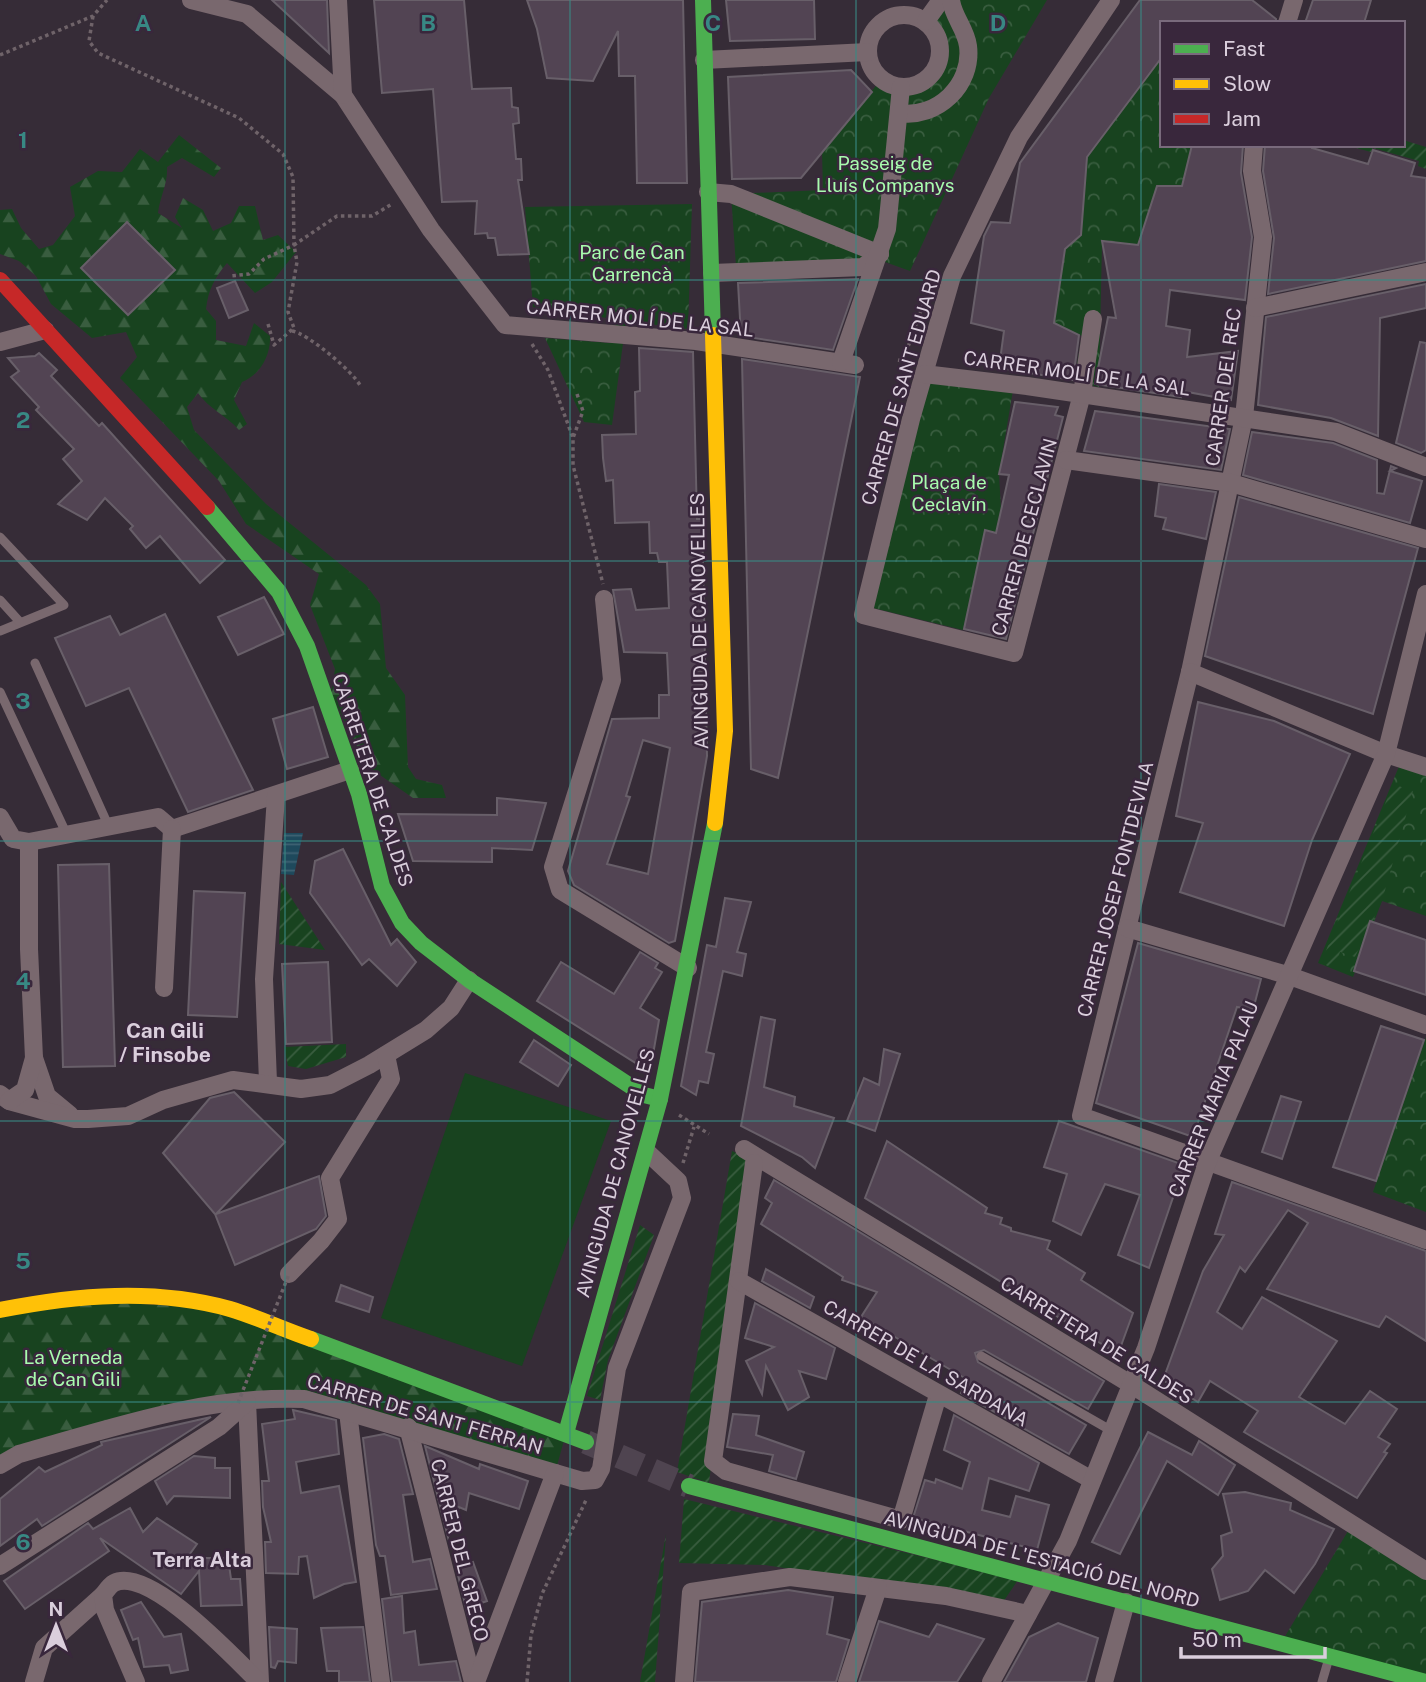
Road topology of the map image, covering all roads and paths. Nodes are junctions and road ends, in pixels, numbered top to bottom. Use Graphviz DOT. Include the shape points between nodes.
graph roads {
  1 [pos="107,0"];
  2 [pos="191,0"];
  3 [pos="338,0"];
  4 [pos="704,0"];
  5 [pos="941,0"];
  6 [pos="951,0"];
  7 [pos="1111,0"];
  8 [pos="1294,0"];
  9 [pos="909,7"];
  10 [pos="93,16"];
  11 [pos="926,21"];
  12 [pos="1288,21"];
  13 [pos="868,52"];
  14 [pos="0,55"];
  15 [pos="704,60"];
  16 [pos="901,87"];
  17 [pos="343,95"];
  18 [pos="899,113"];
  19 [pos="1254,147"];
  20 [pos="708,191"];
  21 [pos="408,193"];
  22 [pos="293,244"];
  23 [pos="880,254"];
  24 [pos="1426,272"];
  25 [pos="712,273"];
  26 [pos="231,276"];
  27 [pos="0,280"];
  28 [pos="1255,308"];
  29 [pos="1093,319"];
  30 [pos="268,324"];
  31 [pos="45,330"];
  32 [pos="292,331"];
  33 [pos="0,342"];
  34 [pos="531,344"];
  35 [pos="714,345"];
  36 [pos="908,345"];
  37 [pos="898,360"];
  38 [pos="924,374"];
  39 [pos="360,387"];
  40 [pos="577,394"];
  41 [pos="1082,394"];
  42 [pos="1244,417"];
  43 [pos="573,438"];
  44 [pos="1066,460"];
  45 [pos="1426,467"];
  46 [pos="1231,483"];
  47 [pos="0,537"];
  48 [pos="1426,539"];
  49 [pos="1426,594"];
  50 [pos="604,599"];
  51 [pos="0,600"];
  52 [pos="863,615"];
  53 [pos="19,621"];
  54 [pos="0,631"];
  55 [pos="35,663"];
  56 [pos="1191,673"];
  57 [pos="0,692"];
  58 [pos="1386,754"];
  59 [pos="1426,767"];
  60 [pos="350,770"];
  61 [pos="276,796"];
  62 [pos="0,817"];
  63 [pos="108,827"];
  64 [pos="172,829"];
  65 [pos="67,835"];
  66 [pos="21,841"];
  67 [pos="1127,928"];
  68 [pos="688,968"];
  69 [pos="1287,975"];
  70 [pos="469,980"];
  71 [pos="164,988"];
  72 [pos="1426,1025"];
  73 [pos="386,1055"];
  74 [pos="34,1058"];
  75 [pos="268,1082"];
  76 [pos="3,1098"];
  77 [pos="666,1104"];
  78 [pos="75,1119"];
  79 [pos="694,1127"];
  80 [pos="709,1134"];
  81 [pos="647,1152"];
  82 [pos="1207,1163"];
  83 [pos="678,1181"];
  84 [pos="1426,1240"];
  85 [pos="289,1273"];
  86 [pos="739,1280"];
  87 [pos="0,1310"];
  88 [pos="981,1356"];
  89 [pos="1132,1385"];
  90 [pos="939,1395"];
  91 [pos="242,1402"];
  92 [pos="348,1412"];
  93 [pos="408,1427"];
  94 [pos="1112,1431"];
  95 [pos="566,1433"];
  96 [pos="586,1442"];
  97 [pos="0,1465"];
  98 [pos="555,1473"];
  99 [pos="595,1480"];
  100 [pos="1092,1480"];
  101 [pos="689,1486"];
  102 [pos="0,1566"];
  103 [pos="1426,1571"];
  104 [pos="1046,1582"];
  105 [pos="878,1588"];
  106 [pos="103,1595"];
  107 [pos="1126,1602"];
  108 [pos="1028,1614"];
  109 [pos="1329,1656"];
  110 [pos="34,1682"];
  111 [pos="136,1682"];
  112 [pos="260,1682"];
  113 [pos="381,1682"];
  114 [pos="474,1682"];
  115 [pos="527,1682"];
  116 [pos="684,1682"];
  117 [pos="847,1682"];
  118 [pos="991,1682"];
  119 [pos="1104,1682"];
  120 [pos="1322,1682"];
  121 [pos="1426,1682"];
  1 -- 10 [label="path"];
  2 -- 17 [label="street, CARRER MOLÍ DE LA SAL" via="247,14"];
  3 -- 17 [label="street"];
  4 -- 15 [label="street, AVINGUDA DE CANOVELLES"];
  5 -- 11 [label="street"];
  6 -- 18 [label="street" via="968,44 962,79 950,97 932,109"];
  7 -- 38 [label="street, CARRER DE SANT EDUARD" via="1019,137 952,276"];
  8 -- 12 [label="street"];
  9 -- 11 [label="street"];
  9 -- 13 [label="street" via="875,29"];
  10 -- 14 [label="path"];
  10 -- 22 [label="path" via="89,41 98,53 239,118 283,154 293,177"];
  11 -- 16 [label="street" via="940,40 939,64 923,82"];
  13 -- 15 [label="street"];
  13 -- 16 [label="street" via="874,71"];
  15 -- 20 [label="street, AVINGUDA DE CANOVELLES"];
  16 -- 18 [label="street"];
  17 -- 21 [label="street, CARRER MOLÍ DE LA SAL"];
  18 -- 23 [label="street" via="887,229"];
  19 -- 28 [label="street, CARRER DEL REC" via="1252,171 1263,237"];
  20 -- 23 [label="street" via="731,194"];
  20 -- 25 [label="street, AVINGUDA DE CANOVELLES"];
  21 -- 22 [label="path" via="372,216 337,216"];
  21 -- 35 [label="street, CARRER MOLÍ DE LA SAL" via="505,325"];
  22 -- 26 [label="path" via="249,274"];
  22 -- 32 [label="path" via="297,262 288,312"];
  23 -- 25 [label="street" via="863,267"];
  23 -- 35 [label="street, CARRER MOLÍ DE LA SAL" via="848,364"];
  24 -- 28 [label="street"];
  25 -- 35 [label="street, AVINGUDA DE CANOVELLES"];
  27 -- 31 [label="street, CARRETERA DE CALDES"];
  28 -- 42 [label="street, CARRER DEL REC"];
  29 -- 41 [label="street, CARRER DE CECLAVIN"];
  30 -- 32 [label="path" via="274,345"];
  31 -- 33 [label="street"];
  31 -- 60 [label="street, CARRETERA DE CALDES" via="279,592 307,646"];
  32 -- 39 [label="path" via="342,365"];
  34 -- 43 [label="path" via="548,370"];
  35 -- 68 [label="street, AVINGUDA DE CANOVELLES" via="725,731 713,841"];
  36 -- 37 [label="path" via="903,362"];
  38 -- 41 [label="street, CARRER MOLÍ DE LA SAL"];
  38 -- 52 [label="street, CARRER DE SANT EDUARD"];
  40 -- 43 [label="path" via="583,411"];
  41 -- 42 [label="street, CARRER MOLÍ DE LA SAL"];
  41 -- 44 [label="street, CARRER DE CECLAVIN"];
  42 -- 45 [label="street, CARRER MOLÍ DE LA SAL" via="1336,432"];
  42 -- 46 [label="street, CARRER DEL REC"];
  43 -- 50 [label="path" via="573,465"];
  44 -- 46 [label="street"];
  44 -- 52 [label="street, CARRER DE CECLAVIN" via="1014,653"];
  46 -- 48 [label="street"];
  46 -- 56 [label="street, CARRER DEL REC"];
  47 -- 53 [label="lane" via="64,605"];
  49 -- 58 [label="street, CARRER MARIA PALAU"];
  50 -- 68 [label="street" via="612,680 553,867 560,890"];
  51 -- 53 [label="lane"];
  53 -- 54 [label="lane"];
  55 -- 63 [label="lane"];
  56 -- 58 [label="street"];
  56 -- 67 [label="street, CARRER JOSEP FONTDEVILA"];
  57 -- 65 [label="lane"];
  58 -- 59 [label="street"];
  58 -- 69 [label="street, CARRER MARIA PALAU"];
  60 -- 61 [label="street"];
  60 -- 70 [label="street, CARRETERA DE CALDES" via="382,886 402,923"];
  61 -- 64 [label="street"];
  61 -- 75 [label="street" via="264,979"];
  62 -- 66 [label="street"];
  63 -- 64 [label="street" via="158,817"];
  63 -- 65 [label="street"];
  64 -- 71 [label="street"];
  65 -- 66 [label="street"];
  66 -- 74 [label="street"];
  67 -- 69 [label="street"];
  67 -- 82 [label="street, CARRER JOSEP FONTDEVILA" via="1082,1116"];
  68 -- 77 [label="street, AVINGUDA DE CANOVELLES"];
  69 -- 72 [label="street"];
  69 -- 82 [label="street, CARRER MARIA PALAU"];
  70 -- 73 [label="street" via="451,1008"];
  70 -- 77 [label="street, CARRETERA DE CALDES" via="644,1095"];
  73 -- 75 [label="street" via="330,1084 301,1089"];
  73 -- 85 [label="street" via="391,1079 330,1178 338,1219"];
  74 -- 76 [label="street" via="25,1090"];
  74 -- 78 [label="street" via="47,1096"];
  75 -- 78 [label="street" via="233,1080 163,1100 128,1116"];
  76 -- 78 [label="street"];
  77 -- 79 [label="path"];
  77 -- 81 [label="street, AVINGUDA DE CANOVELLES"];
  79 -- 80 [label="path"];
  79 -- 83 [label="path"];
  81 -- 83 [label="street"];
  81 -- 95 [label="street, AVINGUDA DE CANOVELLES"];
  82 -- 84 [label="street"];
  82 -- 89 [label="street, CARRER MARIA PALAU"];
  83 -- 99 [label="street" via="682,1198 675,1220 617,1368 601,1469"];
  85 -- 91 [label="path, bridge"];
  86 -- 89 [label="street, CARRETERA DE CALDES" via="749,1156"];
  86 -- 90 [label="street, CARRER DE LA SARDANA"];
  86 -- 90 [label="street" via="713,1461 726,1471 901,1520"];
  87 -- 95 [label="street" via="54,1299 142,1294 229,1309"];
  88 -- 94 [label="lane"];
  89 -- 94 [label="street, CARRER MARIA PALAU"];
  89 -- 103 [label="street, CARRETERA DE CALDES"];
  90 -- 100 [label="street, CARRER DE LA SARDANA"];
  91 -- 92 [label="street, CARRER DE SANT FERRAN" via="304,1399"];
  91 -- 97 [label="street, CARRER DE SANT FERRAN" via="201,1405 141,1420 19,1454"];
  91 -- 102 [label="street" via="219,1427"];
  91 -- 112 [label="street"];
  92 -- 93 [label="street, CARRER DE SANT FERRAN"];
  92 -- 113 [label="street"];
  93 -- 98 [label="street, CARRER DE SANT FERRAN"];
  93 -- 114 [label="street, CARRER DEL GRECO"];
  94 -- 100 [label="street, CARRER MARIA PALAU"];
  95 -- 96 [label="street"];
  98 -- 99 [label="street, CARRER DE SANT FERRAN"];
  98 -- 114 [label="street"];
  99 -- 115 [label="path" via="542,1594 531,1635"];
  100 -- 104 [label="street, CARRER MARIA PALAU"];
  101 -- 104 [label="street, AVINGUDA DE L'ESTACIÓ DEL NORD"];
  104 -- 107 [label="street, AVINGUDA DE L'ESTACIÓ DEL NORD"];
  104 -- 108 [label="street, CARRER MARIA PALAU"];
  105 -- 108 [label="street" via="946,1596"];
  105 -- 116 [label="street" via="790,1577 691,1592"];
  105 -- 117 [label="street"];
  106 -- 110 [label="street" via="44,1648"];
  106 -- 111 [label="street"];
  106 -- 112 [label="street" via="114,1583 129,1580 148,1585"];
  107 -- 109 [label="street, AVINGUDA DE L'ESTACIÓ DEL NORD"];
  107 -- 119 [label="street"];
  108 -- 118 [label="street, CARRER MARIA PALAU"];
  109 -- 120 [label="lane"];
  109 -- 121 [label="street, AVINGUDA DE L'ESTACIÓ DEL NORD"];
}
